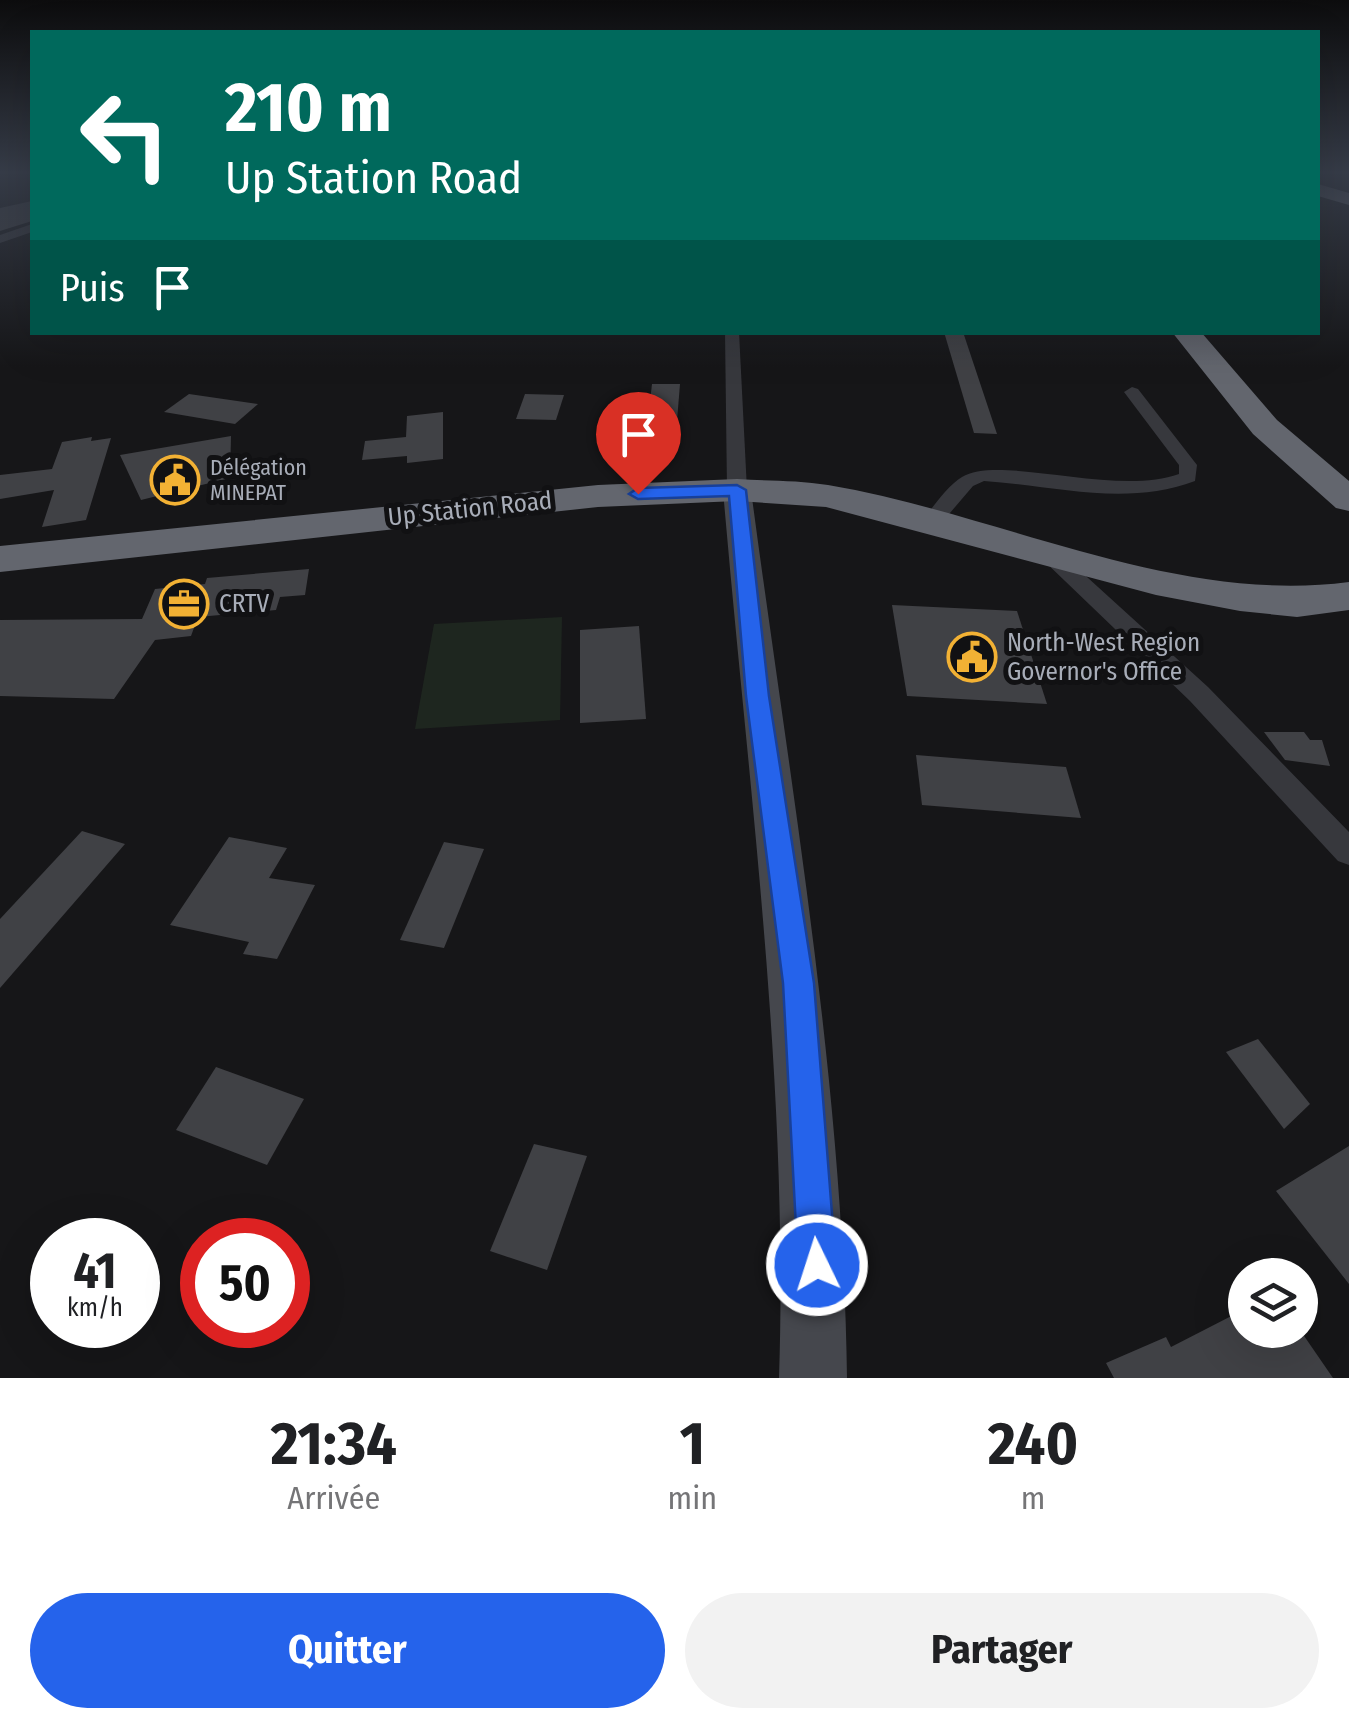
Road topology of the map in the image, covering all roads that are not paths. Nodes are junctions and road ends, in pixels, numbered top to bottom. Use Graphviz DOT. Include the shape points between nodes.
graph roads {
  1 [pos="732,335"];
  2 [pos="1188,335"];
  3 [pos="1132,392"];
  4 [pos="737,490"];
  5 [pos="1349,500"];
  6 [pos="930,522"];
  7 [pos="1046,552"];
  8 [pos="0,558"];
  9 [pos="1349,596"];
  10 [pos="1349,852"];
  11 [pos="813,1378"];
  1 -- 4 [label="street"];
  2 -- 5 [label="highway" via="1265,427"];
  3 -- 6 [label="street" via="1188,465 1188,477 1144,490 982,475 966,482"];
  4 -- 6 [label="highway, Up Station Road" via="827,496"];
  4 -- 8 [label="highway, Up Station Road" via="598,496"];
  4 -- 11 [label="main road" via="798,983 817,1265"];
  6 -- 7 [label="highway, Up Station Road"];
  7 -- 9 [label="highway, Up Station Road" via="1240,597 1296,602"];
  7 -- 10 [label="street" via="1199,694"];
}
